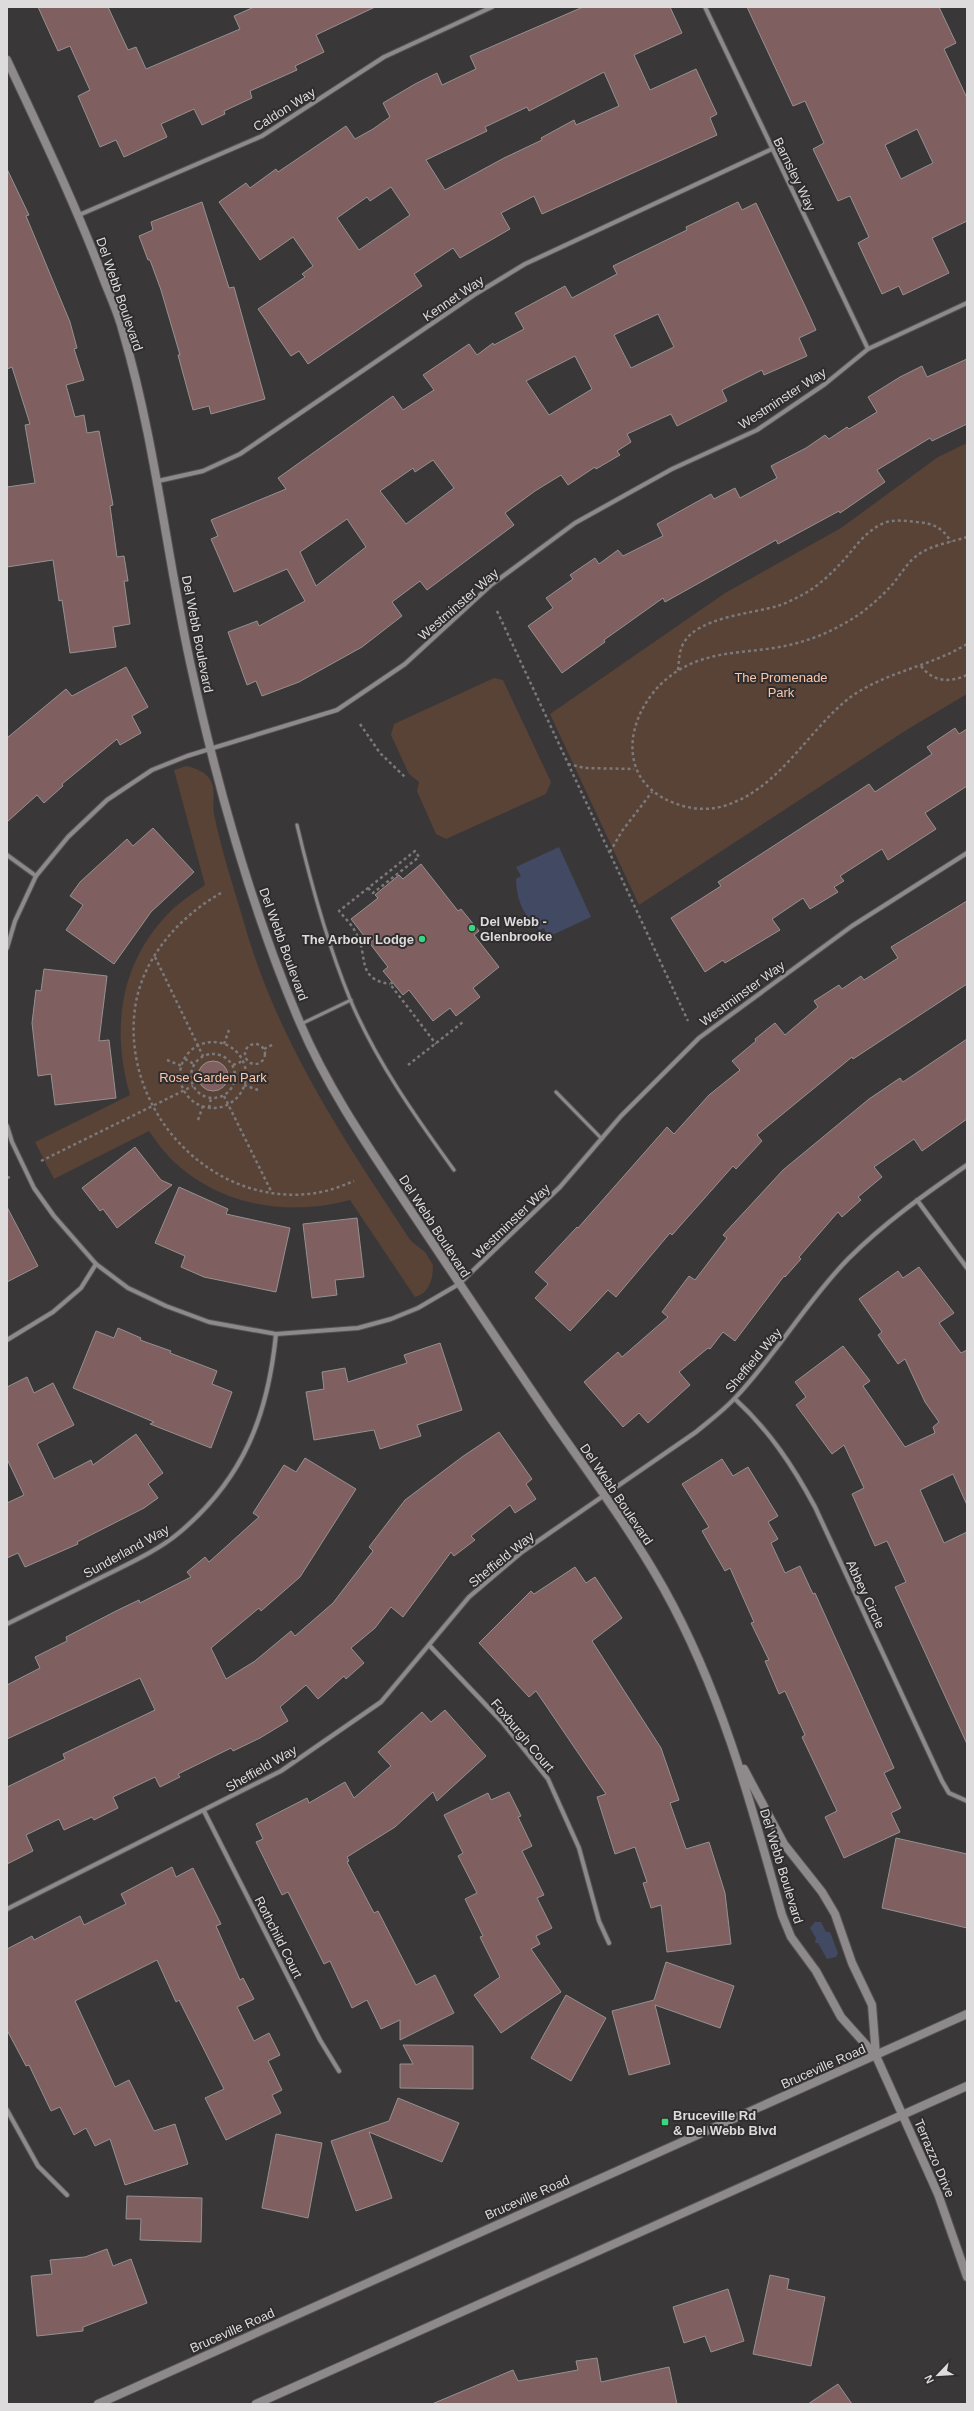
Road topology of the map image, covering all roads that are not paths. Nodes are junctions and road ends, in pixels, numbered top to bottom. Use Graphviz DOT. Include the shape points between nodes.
graph roads {
  1 [pos="492,7"];
  2 [pos="705,7"];
  3 [pos="7,60"];
  4 [pos="772,149"];
  5 [pos="79,216"];
  6 [pos="967,303"];
  7 [pos="868,349"];
  8 [pos="158,481"];
  9 [pos="210,749"];
  10 [pos="297,825"];
  11 [pos="967,853"];
  12 [pos="7,855"];
  13 [pos="36,876"];
  14 [pos="7,948"];
  15 [pos="351,1000"];
  16 [pos="301,1024"];
  17 [pos="556,1092"];
  18 [pos="7,1126"];
  19 [pos="602,1139"];
  20 [pos="967,1165"];
  21 [pos="454,1170"];
  22 [pos="918,1200"];
  23 [pos="96,1264"];
  24 [pos="967,1268"];
  25 [pos="459,1284"];
  26 [pos="276,1334"];
  27 [pos="7,1340"];
  28 [pos="735,1399"];
  29 [pos="605,1496"];
  30 [pos="7,1624"];
  31 [pos="429,1645"];
  32 [pos="736,1752"];
  33 [pos="967,1801"];
  34 [pos="204,1811"];
  35 [pos="7,1909"];
  36 [pos="609,1943"];
  37 [pos="967,2014"];
  38 [pos="876,2056"];
  39 [pos="339,2072"];
  40 [pos="967,2086"];
  41 [pos="7,2110"];
  42 [pos="904,2115"];
  43 [pos="67,2196"];
  44 [pos="967,2277"];
  45 [pos="98,2404"];
  46 [pos="256,2404"];
  1 -- 5 [label="street, Caldon Way" via="384,57 262,136"];
  2 -- 4 [label="street, Barnsley Way"];
  3 -- 5 [label="street, Del Webb Boulevard"];
  4 -- 7 [label="street, Barnsley Way"];
  4 -- 8 [label="street, Kennet Way" via="525,264 474,295 240,454 203,471"];
  5 -- 8 [label="street, Del Webb Boulevard" via="122,328 142,404"];
  6 -- 7 [label="street, Westminster Way"];
  7 -- 9 [label="street, Westminster Way" via="825,384 757,430 672,469 575,523 491,585 405,664 337,710"];
  8 -- 9 [label="street, Del Webb Boulevard" via="189,661"];
  9 -- 13 [label="street, Westminster Way" via="152,770 107,800 68,837"];
  9 -- 16 [label="street, Del Webb Boulevard" via="265,933"];
  10 -- 15 [label="lane" via="322,924"];
  11 -- 19 [label="street, Westminster Way" via="852,926 699,1038 621,1116"];
  12 -- 13 [label="street"];
  13 -- 14 [label="street, Westminster Way" via="15,921"];
  15 -- 16 [label="lane"];
  15 -- 21 [label="lane" via="411,1110"];
  16 -- 25 [label="street, Del Webb Boulevard" via="329,1082 367,1146"];
  17 -- 19 [label="lane"];
  18 -- 23 [label="street, Westminster Way" via="34,1188 54,1216"];
  19 -- 25 [label="street, Westminster Way" via="560,1187"];
  20 -- 22 [label="street, Sheffield Way"];
  22 -- 24 [label="street"];
  22 -- 28 [label="street, Sheffield Way" via="877,1231 847,1260"];
  23 -- 26 [label="street, Westminster Way" via="128,1288 166,1306 209,1322"];
  23 -- 27 [label="street" via="81,1288 53,1312"];
  25 -- 26 [label="street, Westminster Way" via="418,1308 371,1324 321,1332"];
  25 -- 29 [label="street, Del Webb Boulevard"];
  26 -- 30 [label="street, Sunderland Way" via="265,1405 254,1437 224,1487 180,1532 134,1561"];
  28 -- 29 [label="street, Sheffield Way" via="696,1432"];
  28 -- 33 [label="street, Abbey Circle" via="756,1418 794,1468 815,1507 942,1781 949,1793"];
  29 -- 31 [label="street, Sheffield Way" via="522,1552 469,1598"];
  29 -- 32 [label="street, Del Webb Boulevard" via="664,1589 717,1702"];
  31 -- 34 [label="street, Sheffield Way" via="381,1702 281,1771"];
  31 -- 36 [label="street, Foxburgh Court" via="502,1722 548,1779 579,1848 598,1920"];
  32 -- 38 [label="street, Del Webb Boulevard" via="784,1844 822,1892 834,1914 852,1963 872,2005"];
  32 -- 38 [label="street, Del Webb Boulevard" via="782,1915 791,1937 816,1971 841,2017"];
  34 -- 35 [label="street, Sheffield Way"];
  34 -- 39 [label="street, Rothchild Court" via="320,2040"];
  37 -- 38 [label="street, Bruceville Road"];
  38 -- 42 [label="street, Del Webb Boulevard"];
  38 -- 45 [label="street, Bruceville Road"];
  40 -- 42 [label="street"];
  41 -- 43 [label="street" via="38,2166"];
  42 -- 44 [label="street, Terrazzo Drive" via="938,2194"];
  42 -- 46 [label="street"];
}
